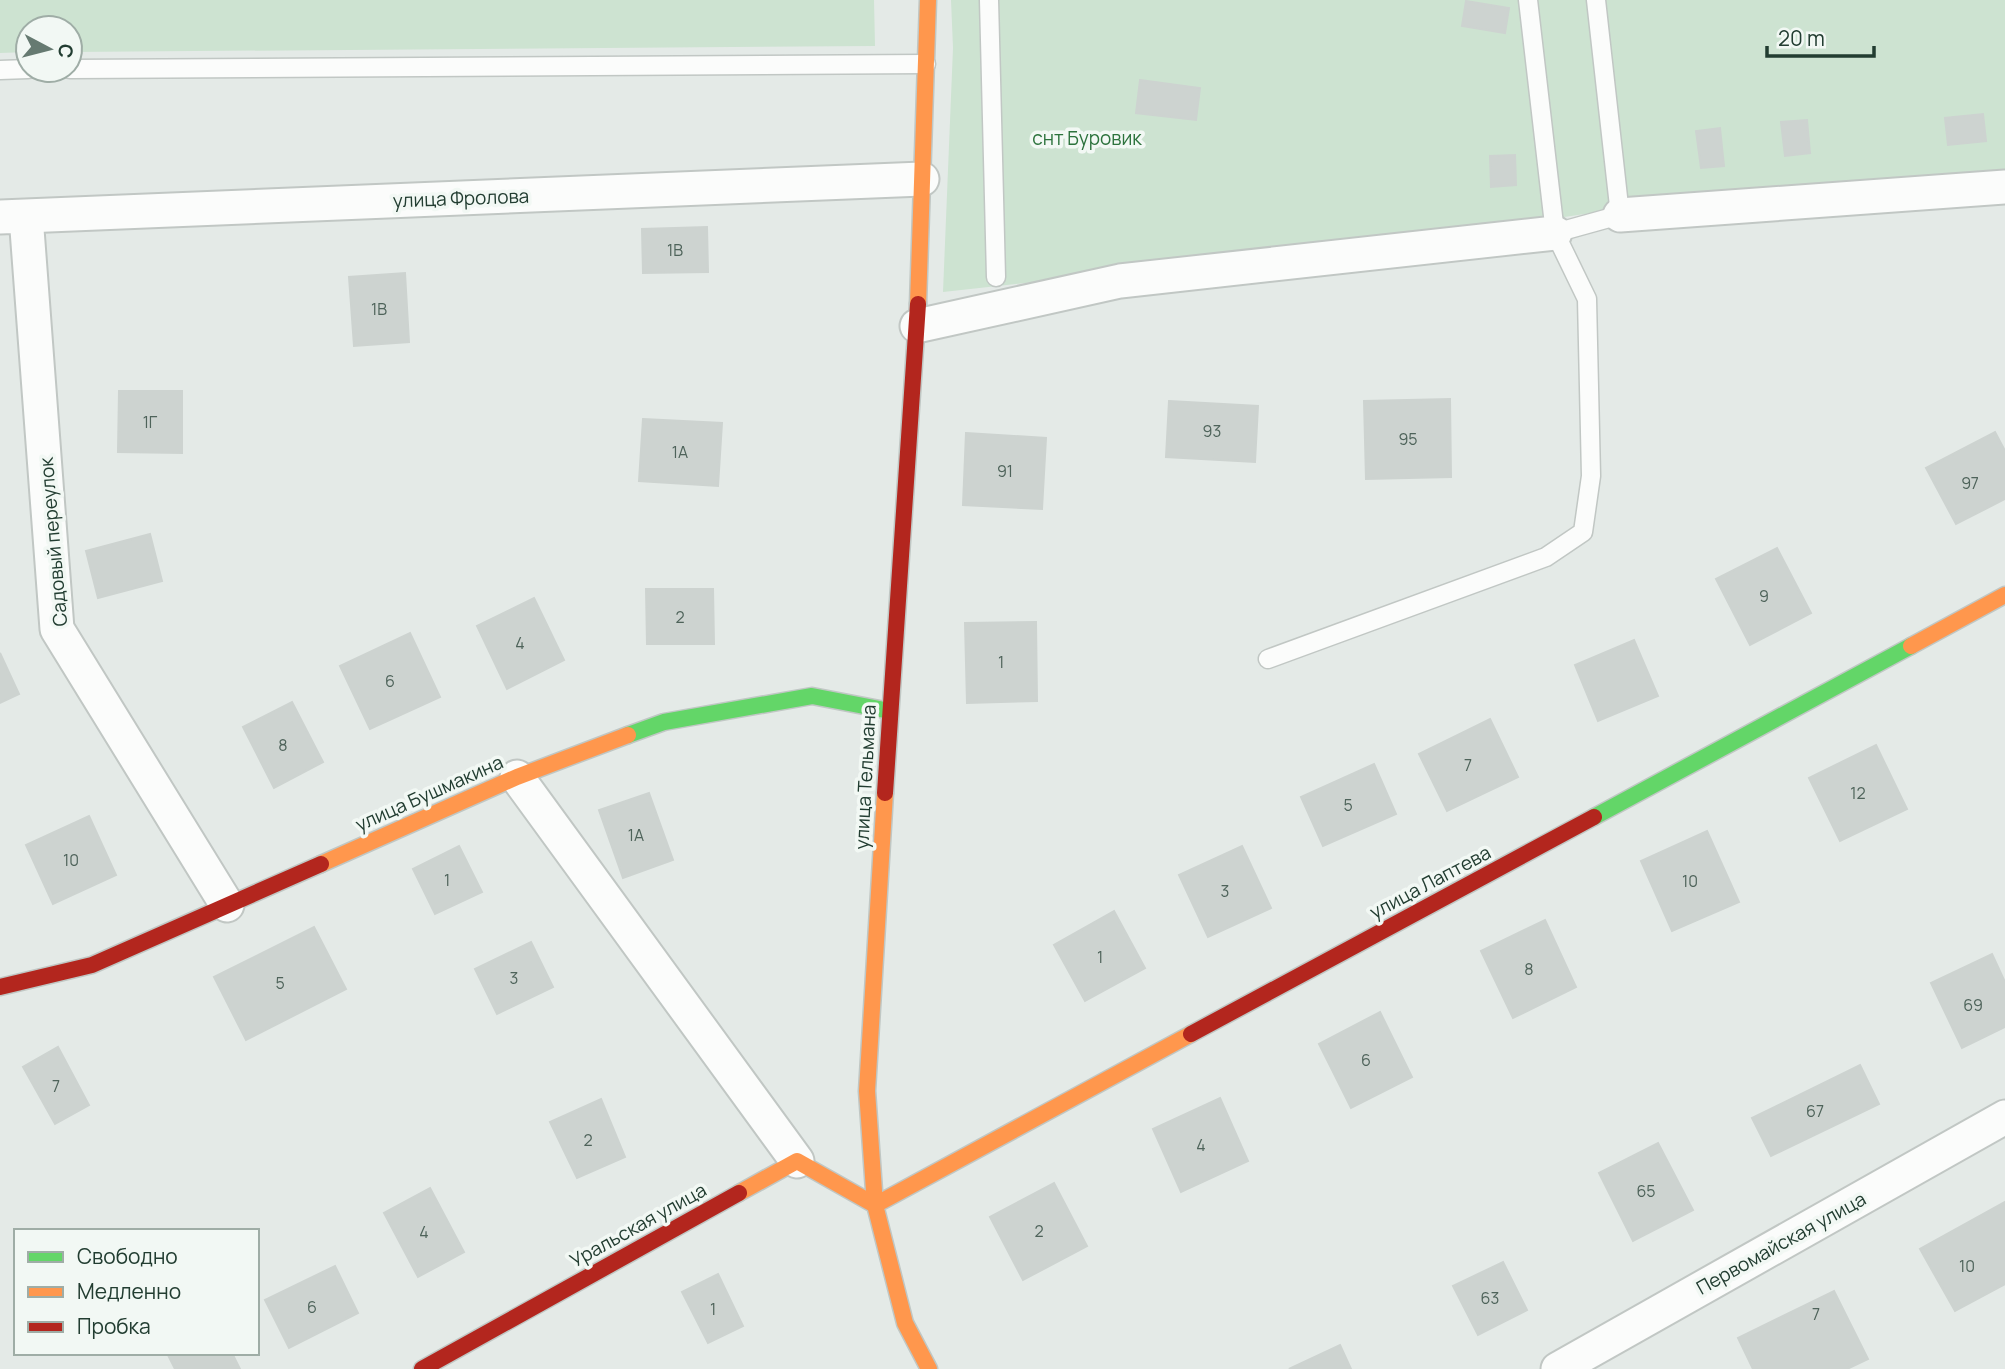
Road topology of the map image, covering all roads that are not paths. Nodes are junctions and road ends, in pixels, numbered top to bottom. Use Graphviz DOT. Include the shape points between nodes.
graph roads {
  1 [pos="928,0"];
  2 [pos="989,0"];
  3 [pos="1528,0"];
  4 [pos="1596,0"];
  5 [pos="926,64"];
  6 [pos="84,69"];
  7 [pos="922,179"];
  8 [pos="2005,187"];
  9 [pos="1620,215"];
  10 [pos="13,216"];
  11 [pos="1555,233"];
  12 [pos="996,277"];
  13 [pos="917,326"];
  14 [pos="2005,595"];
  15 [pos="1268,659"];
  16 [pos="890,711"];
  17 [pos="517,777"];
  18 [pos="227,905"];
  19 [pos="0,987"];
  20 [pos="2005,1117"];
  21 [pos="797,1161"];
  22 [pos="875,1205"];
  23 [pos="422,1369"];
  24 [pos="929,1369"];
  25 [pos="1558,1369"];
  1 -- 5 [label="street, улица Тельмана"];
  2 -- 12 [label="lane"];
  3 -- 11 [label="lane"];
  4 -- 9 [label="lane"];
  5 -- 6 [label="lane"];
  5 -- 7 [label="street, улица Тельмана"];
  7 -- 10 [label="street, улица Фролова"];
  7 -- 13 [label="street, улица Тельмана"];
  8 -- 9 [label="street"];
  9 -- 11 [label="lane"];
  10 -- 18 [label="street, Садовый переулок" via="57,629"];
  11 -- 13 [label="street" via="1120,281"];
  11 -- 15 [label="lane" via="1587,299 1591,476 1583,532 1546,557"];
  13 -- 16 [label="street, улица Тельмана"];
  14 -- 22 [label="street, улица Лаптева"];
  16 -- 17 [label="street, улица Бушмакина" via="812,696 664,722"];
  16 -- 22 [label="street, улица Тельмана" via="867,1091"];
  17 -- 18 [label="street, улица Бушмакина"];
  17 -- 21 [label="street"];
  18 -- 19 [label="street, улица Бушмакина" via="92,965"];
  20 -- 25 [label="street, Первомайская улица"];
  21 -- 22 [label="street"];
  21 -- 23 [label="street, Уральская улица"];
  22 -- 24 [label="street, улица Тельмана" via="905,1323"];
}
